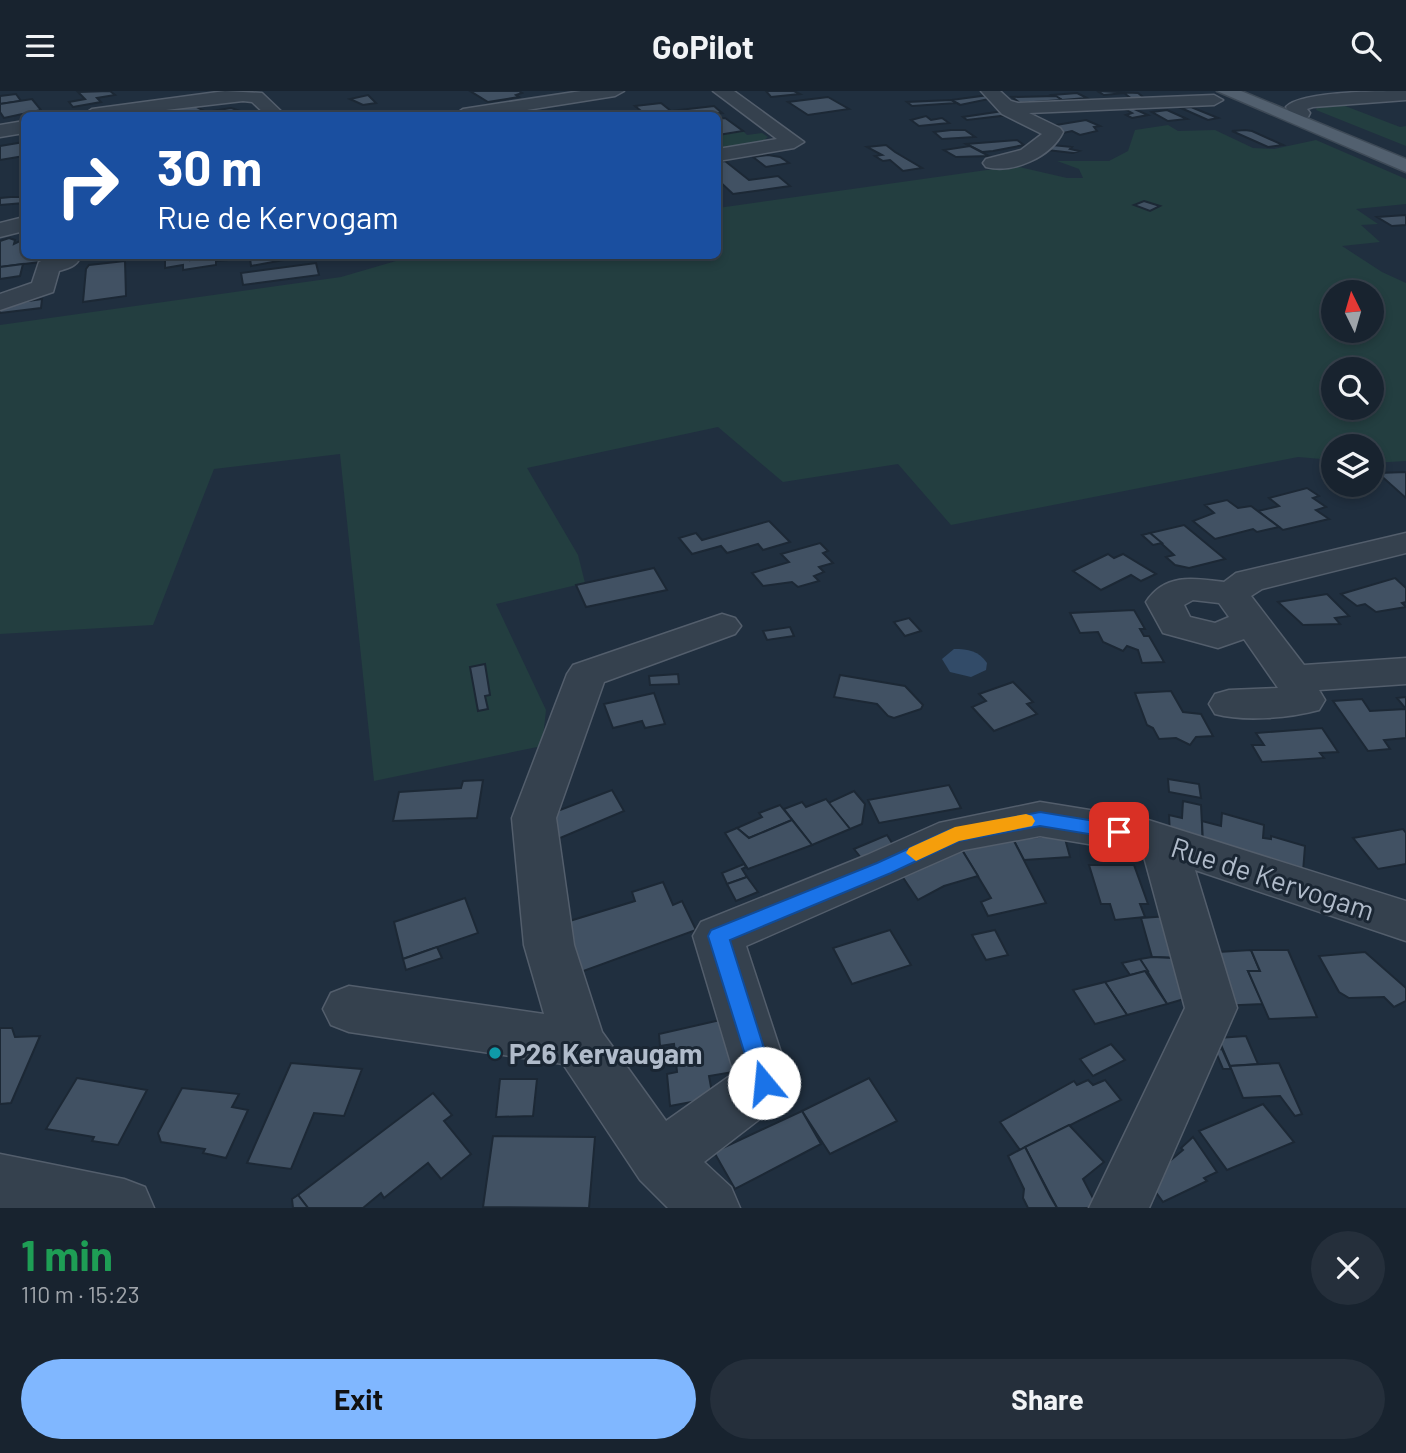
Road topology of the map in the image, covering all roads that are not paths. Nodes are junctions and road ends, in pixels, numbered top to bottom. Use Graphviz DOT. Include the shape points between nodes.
graph roads {
  1 [pos="615,91"];
  2 [pos="722,91"];
  3 [pos="990,91"];
  4 [pos="1245,91"];
  5 [pos="1376,94"];
  6 [pos="546,95"];
  7 [pos="251,96"];
  8 [pos="1193,96"];
  9 [pos="1404,100"];
  10 [pos="1005,106"];
  11 [pos="144,111"];
  12 [pos="517,111"];
  13 [pos="110,112"];
  14 [pos="272,112"];
  15 [pos="1301,113"];
  16 [pos="21,128"];
  17 [pos="0,131"];
  18 [pos="721,155"];
  19 [pos="1406,156"];
  20 [pos="993,163"];
  21 [pos="1406,166"];
  22 [pos="21,225"];
  23 [pos="0,230"];
  24 [pos="68,259"];
  25 [pos="0,302"];
  26 [pos="1406,543"];
  27 [pos="722,626"];
  28 [pos="1406,671"];
  29 [pos="1293,679"];
  30 [pos="1229,704"];
  31 [pos="1164,842"];
  32 [pos="1406,921"];
  33 [pos="349,1010"];
  34 [pos="579,1043"];
  35 [pos="660,1160"];
  36 [pos="0,1183"];
  37 [pos="124,1208"];
  38 [pos="710,1208"];
  39 [pos="1119,1208"];
  1 -- 6 [label="street"];
  2 -- 18 [label="street" via="802,148"];
  3 -- 10 [label="street"];
  4 -- 15 [label="main road"];
  5 -- 9 [label="street"];
  5 -- 15 [label="street" via="1311,101 1295,107"];
  6 -- 12 [label="street"];
  7 -- 11 [label="street" via="241,104 205,101"];
  7 -- 13 [label="street" via="221,94"];
  7 -- 14 [label="street"];
  8 -- 10 [label="street"];
  8 -- 21 [label="main road"];
  10 -- 20 [label="street" via="1013,115 1053,132 1041,148"];
  15 -- 19 [label="main road"];
  16 -- 17 [label="street"];
  22 -- 23 [label="street"];
  24 -- 25 [label="street" via="48,267 44,287"];
  26 -- 29 [label="street" via="1249,581 1241,607"];
  27 -- 34 [label="street" via="587,674 534,817 550,945"];
  28 -- 29 [label="street"];
  29 -- 30 [label="street" via="1305,700"];
  31 -- 32 [label="street, Rue de Kervogam"];
  31 -- 35 [label="street, Rue de Kervogam" via="1040,819 955,835 718,936 764,1083"];
  31 -- 39 [label="street" via="1211,1008"];
  33 -- 34 [label="street"];
  34 -- 35 [label="street"];
  35 -- 38 [label="street"];
  36 -- 37 [label="street"];
}
